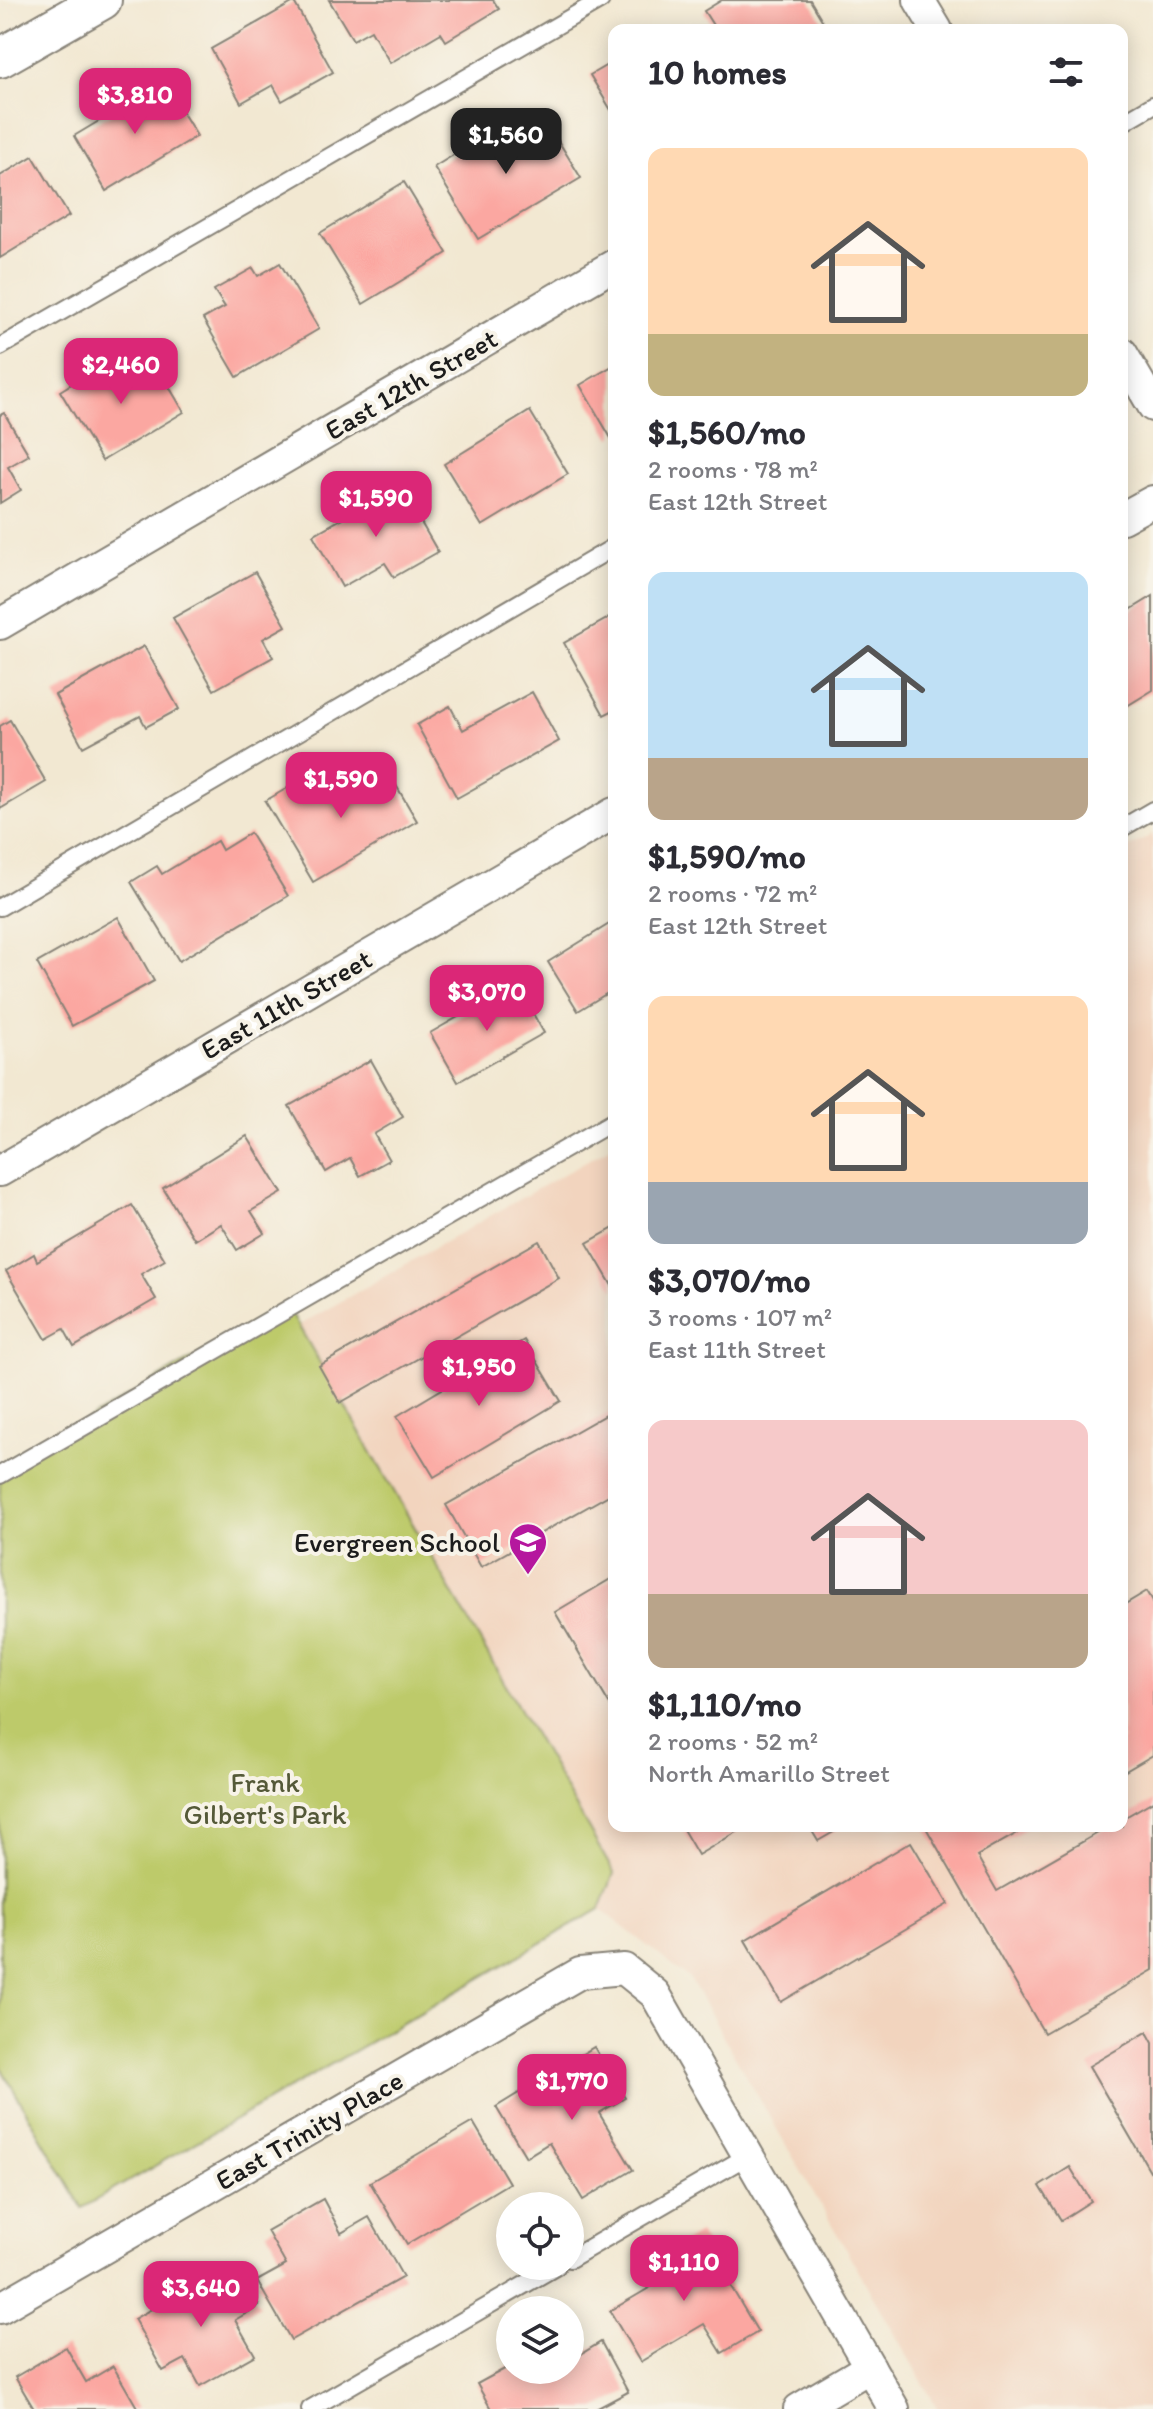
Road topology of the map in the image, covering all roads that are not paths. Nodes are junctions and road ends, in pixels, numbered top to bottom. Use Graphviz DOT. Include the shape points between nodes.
graph roads {
  1 [pos="102,0"];
  2 [pos="601,0"];
  3 [pos="919,0"];
  4 [pos="933,24"];
  5 [pos="0,58"];
  6 [pos="1153,105"];
  7 [pos="1128,120"];
  8 [pos="608,269"];
  9 [pos="0,347"];
  10 [pos="1128,363"];
  11 [pos="1153,406"];
  12 [pos="1153,501"];
  13 [pos="1128,515"];
  14 [pos="608,551"];
  15 [pos="0,624"];
  16 [pos="1153,810"];
  17 [pos="608,816"];
  18 [pos="1128,825"];
  19 [pos="0,907"];
  20 [pos="608,1124"];
  21 [pos="0,1171"];
  22 [pos="0,1475"];
  23 [pos="749,2155"];
  24 [pos="584,2251"];
  25 [pos="533,2280"];
  26 [pos="0,2308"];
  27 [pos="870,2367"];
  28 [pos="310,2409"];
  29 [pos="799,2409"];
  30 [pos="894,2409"];
  1 -- 5 [label="street"];
  2 -- 9 [label="lane"];
  3 -- 4 [label="street"];
  6 -- 7 [label="lane"];
  8 -- 15 [label="street, East 12th Street"];
  10 -- 11 [label="street"];
  12 -- 13 [label="street"];
  14 -- 19 [label="lane"];
  16 -- 18 [label="lane"];
  17 -- 21 [label="street, East 11th Street"];
  20 -- 22 [label="lane"];
  23 -- 24 [label="lane"];
  23 -- 26 [label="street, East Trinity Place" via="655,1994 624,1969 580,1973"];
  23 -- 27 [label="street"];
  25 -- 28 [label="lane"];
  27 -- 29 [label="street"];
  27 -- 30 [label="street"];
}
